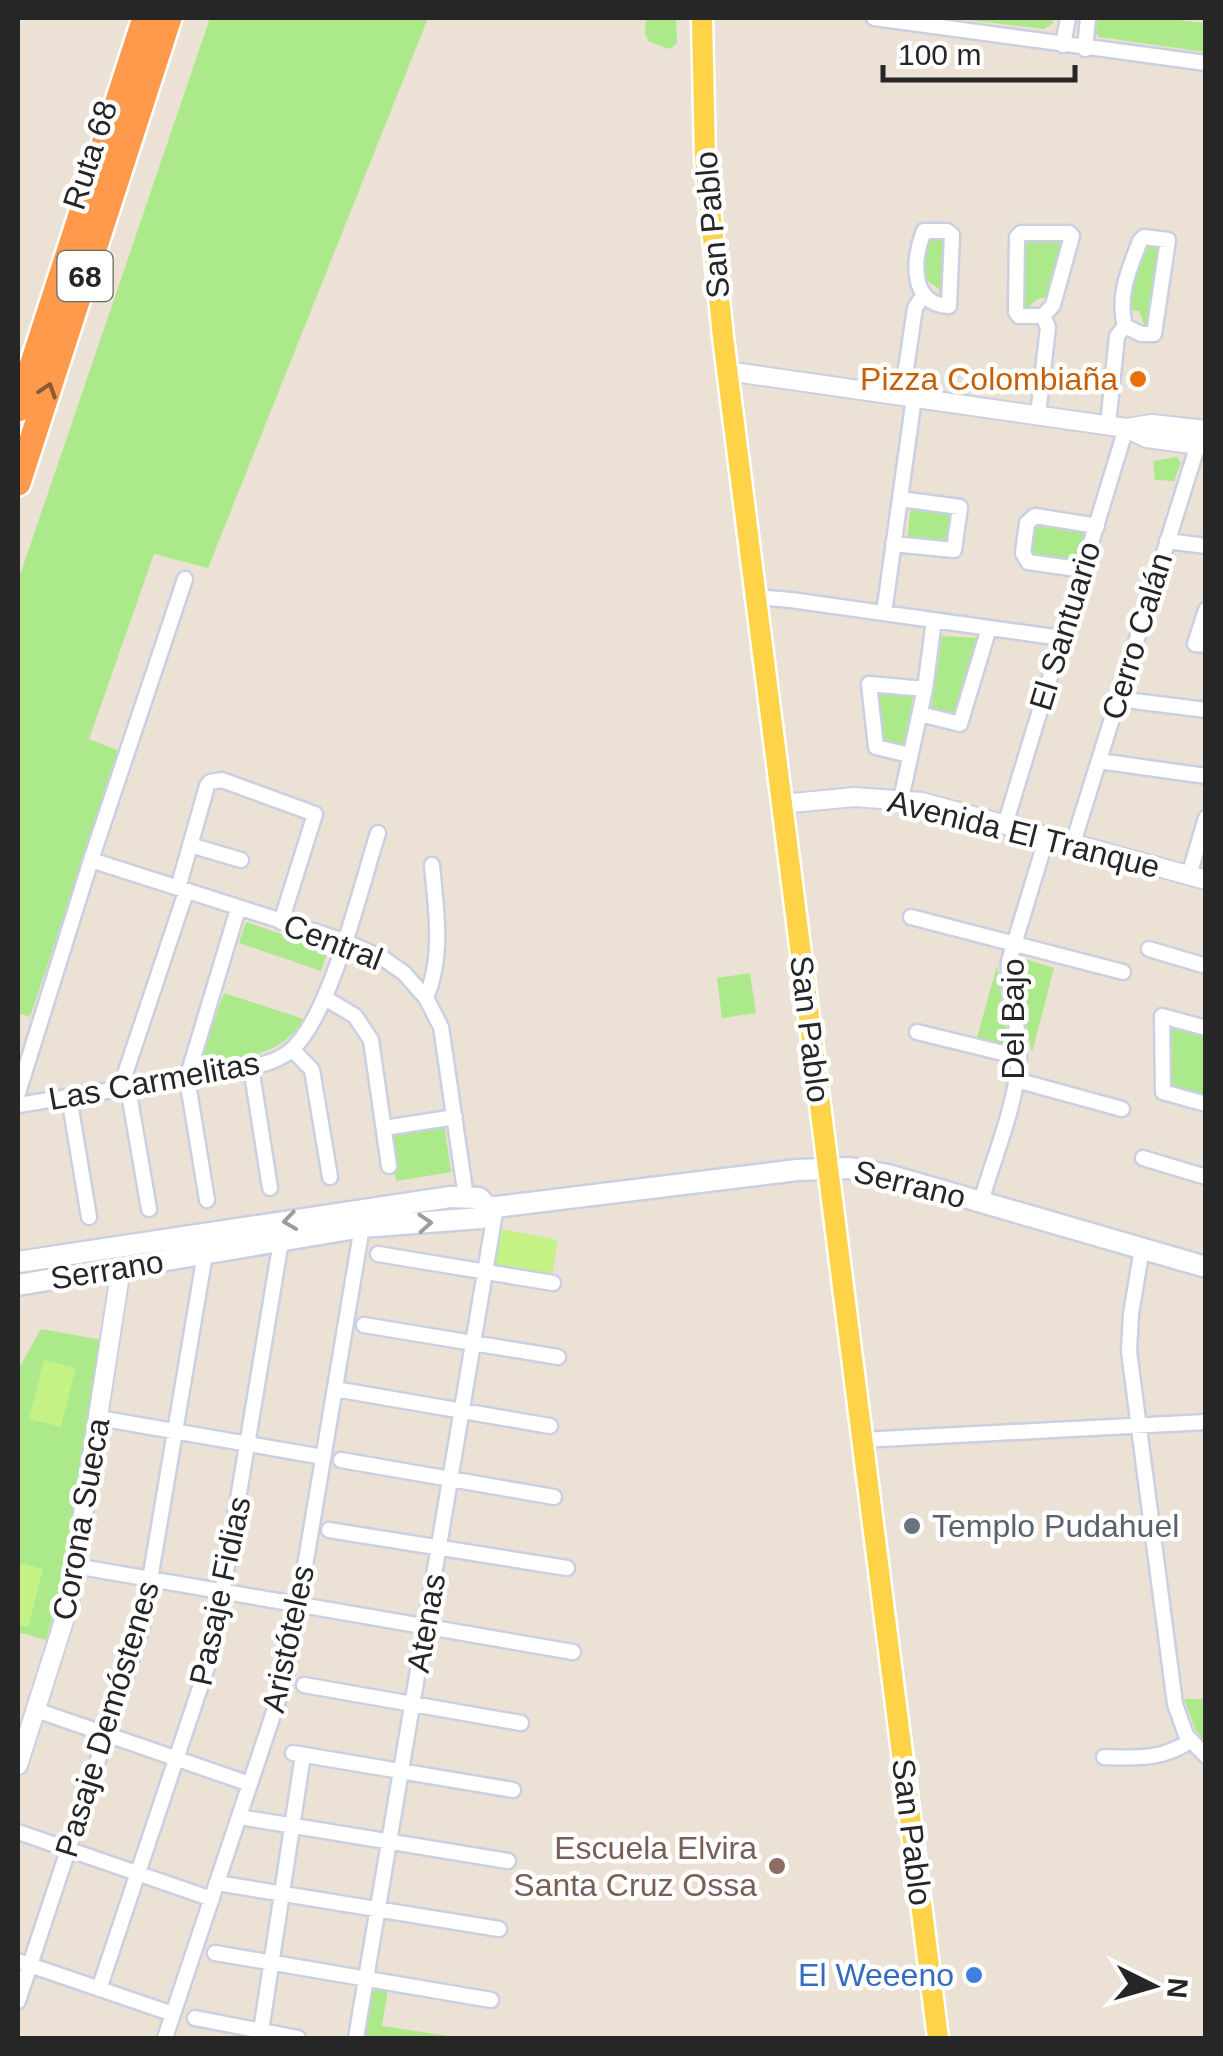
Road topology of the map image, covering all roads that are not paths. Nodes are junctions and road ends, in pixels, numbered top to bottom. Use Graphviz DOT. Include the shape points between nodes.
graph roads {
  1 [pos="145,18"];
  2 [pos="169,18"];
  3 [pos="180,18"];
  4 [pos="702,18"];
  5 [pos="874,18"];
  6 [pos="1068,18"];
  7 [pos="1088,18"];
  8 [pos="1063,45"];
  9 [pos="1084,48"];
  10 [pos="1206,63"];
  11 [pos="152,68"];
  12 [pos="922,297"];
  13 [pos="1042,316"];
  14 [pos="1125,326"];
  15 [pos="727,371"];
  16 [pos="908,397"];
  17 [pos="18,409"];
  18 [pos="1038,415"];
  19 [pos="1117,426"];
  20 [pos="1203,438"];
  21 [pos="18,483"];
  22 [pos="900,499"];
  23 [pos="1097,526"];
  24 [pos="1167,540"];
  25 [pos="893,544"];
  26 [pos="1206,546"];
  27 [pos="1084,570"];
  28 [pos="186,579"];
  29 [pos="755,598"];
  30 [pos="1206,610"];
  31 [pos="884,613"];
  32 [pos="934,620"];
  33 [pos="989,628"];
  34 [pos="1061,638"];
  35 [pos="1206,645"];
  36 [pos="925,689"];
  37 [pos="1118,699"];
  38 [pos="1206,710"];
  39 [pos="920,714"];
  40 [pos="909,755"];
  41 [pos="1098,761"];
  42 [pos="1206,776"];
  43 [pos="901,799"];
  44 [pos="782,804"];
  45 [pos="1206,818"];
  46 [pos="1004,824"];
  47 [pos="378,832"];
  48 [pos="1046,836"];
  49 [pos="1073,843"];
  50 [pos="190,844"];
  51 [pos="91,860"];
  52 [pos="241,860"];
  53 [pos="432,865"];
  54 [pos="1197,878"];
  55 [pos="182,890"];
  56 [pos="238,909"];
  57 [pos="911,917"];
  58 [pos="282,922"];
  59 [pos="344,941"];
  60 [pos="1013,944"];
  61 [pos="1149,949"];
  62 [pos="1206,966"];
  63 [pos="1123,972"];
  64 [pos="325,998"];
  65 [pos="426,998"];
  66 [pos="1206,1028"];
  67 [pos="917,1032"];
  68 [pos="292,1049"];
  69 [pos="1019,1056"];
  70 [pos="251,1067"];
  71 [pos="187,1078"];
  72 [pos="1016,1080"];
  73 [pos="124,1088"];
  74 [pos="18,1093"];
  75 [pos="69,1097"];
  76 [pos="1206,1104"];
  77 [pos="18,1105"];
  78 [pos="1122,1109"];
  79 [pos="455,1116"];
  80 [pos="384,1128"];
  81 [pos="1143,1158"];
  82 [pos="389,1166"];
  83 [pos="827,1166"];
  84 [pos="1206,1177"];
  85 [pos="330,1178"];
  86 [pos="270,1188"];
  87 [pos="466,1197"];
  88 [pos="208,1200"];
  89 [pos="980,1202"];
  90 [pos="492,1207"];
  91 [pos="149,1209"];
  92 [pos="88,1217"];
  93 [pos="362,1227"];
  94 [pos="282,1241"];
  95 [pos="1142,1248"];
  96 [pos="205,1254"];
  97 [pos="378,1254"];
  98 [pos="18,1262"];
  99 [pos="1206,1267"];
  100 [pos="121,1268"];
  101 [pos="486,1272"];
  102 [pos="18,1284"];
  103 [pos="553,1284"];
  104 [pos="364,1325"];
  105 [pos="473,1343"];
  106 [pos="558,1356"];
  107 [pos="334,1389"];
  108 [pos="462,1411"];
  109 [pos="99,1418"];
  110 [pos="1138,1422"];
  111 [pos="1206,1422"];
  112 [pos="550,1426"];
  113 [pos="176,1431"];
  114 [pos="861,1440"];
  115 [pos="248,1444"];
  116 [pos="323,1457"];
  117 [pos="341,1460"];
  118 [pos="450,1479"];
  119 [pos="554,1497"];
  120 [pos="329,1530"];
  121 [pos="439,1547"];
  122 [pos="75,1566"];
  123 [pos="568,1568"];
  124 [pos="151,1579"];
  125 [pos="224,1592"];
  126 [pos="298,1604"];
  127 [pos="425,1626"];
  128 [pos="573,1652"];
  129 [pos="304,1685"];
  130 [pos="412,1704"];
  131 [pos="36,1710"];
  132 [pos="521,1722"];
  133 [pos="107,1734"];
  134 [pos="1190,1741"];
  135 [pos="1206,1756"];
  136 [pos="1104,1757"];
  137 [pos="178,1759"];
  138 [pos="18,1765"];
  139 [pos="401,1771"];
  140 [pos="250,1784"];
  141 [pos="512,1790"];
  142 [pos="240,1816"];
  143 [pos="292,1825"];
  144 [pos="18,1832"];
  145 [pos="389,1841"];
  146 [pos="68,1850"];
  147 [pos="508,1860"];
  148 [pos="138,1874"];
  149 [pos="217,1883"];
  150 [pos="282,1893"];
  151 [pos="212,1899"];
  152 [pos="378,1909"];
  153 [pos="498,1930"];
  154 [pos="215,1953"];
  155 [pos="272,1962"];
  156 [pos="24,1963"];
  157 [pos="366,1978"];
  158 [pos="99,1989"];
  159 [pos="491,2000"];
  160 [pos="18,2001"];
  161 [pos="173,2014"];
  162 [pos="195,2018"];
  163 [pos="261,2031"];
  164 [pos="164,2038"];
  165 [pos="298,2038"];
  166 [pos="356,2038"];
  167 [pos="938,2038"];
  1 -- 17 [label="highway, Ruta 68 / 68"];
  2 -- 11 [label="highway, Ruta 68 / 68"];
  3 -- 11 [label="highway"];
  4 -- 15 [label="main road, San Pablo" via="706,175"];
  5 -- 8 [label="street"];
  6 -- 8 [label="street"];
  7 -- 9 [label="street"];
  8 -- 9 [label="street"];
  9 -- 10 [label="street"];
  21 -- 11 [label="highway, Ruta 68 / 68, one-way"];
  12 -- 12 [label="street" via="935,305 952,302 947,231 924,232 921,238 916,281"];
  12 -- 16 [label="street" via="914,308"];
  13 -- 13 [label="street" via="1053,305 1068,234 1017,237 1016,312"];
  13 -- 18 [label="street" via="1048,328"];
  14 -- 14 [label="street, El Santuario" via="1124,284 1140,240 1168,240 1154,334"];
  14 -- 19 [label="street, El Santuario" via="1118,336"];
  15 -- 16 [label="street"];
  15 -- 29 [label="main road, San Pablo"];
  16 -- 18 [label="street"];
  16 -- 22 [label="street"];
  18 -- 19 [label="street"];
  19 -- 20 [label="street" via="1147,438"];
  19 -- 23 [label="street, El Santuario"];
  20 -- 24 [label="street, Cerro Calán"];
  22 -- 25 [label="street"];
  22 -- 25 [label="street" via="960,508 954,550"];
  23 -- 27 [label="street, El Santuario"];
  23 -- 27 [label="street" via="1035,516 1027,522 1028,562"];
  24 -- 26 [label="street"];
  24 -- 37 [label="street, Cerro Calán"];
  25 -- 31 [label="street"];
  27 -- 34 [label="street, El Santuario"];
  28 -- 51 [label="street"];
  29 -- 31 [label="street"];
  29 -- 44 [label="main road, San Pablo"];
  30 -- 35 [label="street" via="1195,644"];
  31 -- 32 [label="street"];
  32 -- 33 [label="street"];
  32 -- 36 [label="street"];
  33 -- 34 [label="street"];
  33 -- 39 [label="street" via="960,724"];
  34 -- 46 [label="street, El Santuario"];
  36 -- 39 [label="street"];
  36 -- 40 [label="street" via="868,684 876,747"];
  37 -- 38 [label="street"];
  37 -- 41 [label="street, Cerro Calán"];
  39 -- 40 [label="street"];
  40 -- 43 [label="street"];
  41 -- 42 [label="street"];
  41 -- 49 [label="street, Cerro Calán"];
  43 -- 44 [label="street, Avenida El Tranque"];
  43 -- 46 [label="street, Avenida El Tranque"];
  44 -- 83 [label="main road, San Pablo"];
  45 -- 54 [label="street"];
  46 -- 48 [label="street, Avenida El Tranque"];
  47 -- 59 [label="street, Las Carmelitas"];
  48 -- 49 [label="street, Avenida El Tranque"];
  48 -- 60 [label="street, Del Bajo"];
  49 -- 54 [label="street, Avenida El Tranque"];
  50 -- 52 [label="street"];
  50 -- 55 [label="street"];
  50 -- 58 [label="street" via="207,786 216,780 316,814"];
  51 -- 55 [label="street, Central"];
  51 -- 74 [label="street"];
  53 -- 65 [label="street" via="437,956"];
  55 -- 56 [label="street, Central"];
  55 -- 73 [label="street"];
  56 -- 58 [label="street, Central"];
  56 -- 71 [label="street"];
  57 -- 60 [label="street"];
  58 -- 59 [label="street, Central"];
  59 -- 64 [label="street, Las Carmelitas"];
  59 -- 65 [label="street, Central" via="395,965"];
  60 -- 63 [label="street"];
  60 -- 69 [label="street, Del Bajo" via="1008,970"];
  61 -- 62 [label="street"];
  64 -- 68 [label="street, Las Carmelitas"];
  64 -- 80 [label="street" via="355,1016 371,1040"];
  65 -- 79 [label="street, Central" via="444,1039"];
  66 -- 76 [label="street" via="1162,1016 1163,1092"];
  67 -- 69 [label="street"];
  68 -- 70 [label="street, Las Carmelitas"];
  68 -- 85 [label="street" via="312,1070"];
  69 -- 72 [label="street, Del Bajo"];
  70 -- 71 [label="street, Las Carmelitas"];
  70 -- 86 [label="street"];
  71 -- 73 [label="street, Las Carmelitas"];
  71 -- 88 [label="street"];
  72 -- 78 [label="street"];
  72 -- 89 [label="street, Del Bajo"];
  73 -- 75 [label="street, Las Carmelitas"];
  73 -- 91 [label="street"];
  75 -- 77 [label="street, Las Carmelitas"];
  75 -- 92 [label="street"];
  79 -- 80 [label="street"];
  79 -- 87 [label="street, Central"];
  80 -- 82 [label="street"];
  81 -- 84 [label="street"];
  83 -- 89 [label="main road, Serrano" via="888,1175"];
  83 -- 90 [label="main road, Serrano"];
  83 -- 114 [label="main road, San Pablo"];
  87 -- 90 [label="main road"];
  87 -- 98 [label="main road, Serrano, one-way"];
  89 -- 95 [label="main road, Serrano"];
  93 -- 90 [label="main road, Serrano, one-way" via="481,1218"];
  90 -- 101 [label="street, Atenas"];
  93 -- 94 [label="main road, Serrano"];
  93 -- 107 [label="street, Aristóteles"];
  94 -- 96 [label="main road, Serrano"];
  94 -- 115 [label="street, Pasaje Fidias"];
  95 -- 99 [label="main road, Serrano"];
  95 -- 110 [label="street" via="1129,1338"];
  96 -- 100 [label="main road, Serrano"];
  96 -- 113 [label="street, Pasaje Demóstenes"];
  97 -- 101 [label="street"];
  100 -- 102 [label="main road, Serrano"];
  100 -- 109 [label="street, Corona Sueca"];
  101 -- 103 [label="street"];
  101 -- 105 [label="street, Atenas"];
  104 -- 105 [label="street"];
  105 -- 106 [label="street"];
  105 -- 108 [label="street, Atenas"];
  107 -- 108 [label="street"];
  107 -- 116 [label="street, Aristóteles"];
  108 -- 112 [label="street"];
  108 -- 118 [label="street, Atenas"];
  109 -- 113 [label="street"];
  109 -- 122 [label="street, Corona Sueca"];
  110 -- 111 [label="street"];
  110 -- 114 [label="street"];
  110 -- 134 [label="street" via="1174,1704"];
  113 -- 115 [label="street"];
  113 -- 124 [label="street, Pasaje Demóstenes"];
  114 -- 167 [label="main road, San Pablo"];
  115 -- 116 [label="street"];
  115 -- 125 [label="street, Pasaje Fidias"];
  116 -- 126 [label="street, Aristóteles"];
  117 -- 118 [label="street"];
  118 -- 119 [label="street"];
  118 -- 121 [label="street, Atenas"];
  120 -- 121 [label="street"];
  121 -- 123 [label="street"];
  121 -- 127 [label="street, Atenas"];
  122 -- 124 [label="street"];
  122 -- 131 [label="street, Corona Sueca"];
  124 -- 125 [label="street"];
  124 -- 133 [label="street, Pasaje Demóstenes"];
  125 -- 126 [label="street"];
  125 -- 137 [label="street, Pasaje Fidias"];
  126 -- 127 [label="street"];
  126 -- 140 [label="street, Aristóteles" via="287,1673"];
  127 -- 128 [label="street"];
  127 -- 130 [label="street, Atenas"];
  129 -- 130 [label="street"];
  130 -- 132 [label="street"];
  130 -- 139 [label="street, Atenas"];
  131 -- 133 [label="street"];
  131 -- 138 [label="street, Corona Sueca"];
  133 -- 137 [label="street"];
  133 -- 146 [label="street, Pasaje Demóstenes"];
  134 -- 135 [label="street"];
  134 -- 136 [label="street" via="1154,1758"];
  137 -- 140 [label="street"];
  137 -- 148 [label="street, Pasaje Fidias"];
  139 -- 141 [label="street"];
  139 -- 143 [label="street" via="298,1754"];
  139 -- 145 [label="street, Atenas"];
  140 -- 142 [label="street, Aristóteles"];
  142 -- 143 [label="street"];
  142 -- 149 [label="street, Aristóteles"];
  143 -- 145 [label="street"];
  143 -- 150 [label="street"];
  144 -- 146 [label="street"];
  145 -- 147 [label="street"];
  145 -- 152 [label="street, Atenas"];
  146 -- 148 [label="street"];
  146 -- 156 [label="street, Pasaje Demóstenes"];
  148 -- 151 [label="street"];
  148 -- 158 [label="street, Pasaje Fidias"];
  149 -- 150 [label="street"];
  149 -- 151 [label="street, Aristóteles"];
  150 -- 152 [label="street"];
  150 -- 155 [label="street"];
  151 -- 161 [label="street, Aristóteles"];
  152 -- 153 [label="street"];
  152 -- 157 [label="street, Atenas"];
  154 -- 155 [label="street"];
  155 -- 157 [label="street"];
  155 -- 163 [label="street"];
  156 -- 158 [label="street"];
  156 -- 160 [label="street, Pasaje Demóstenes"];
  157 -- 159 [label="street"];
  157 -- 166 [label="street, Atenas"];
  158 -- 161 [label="street"];
  161 -- 164 [label="street, Aristóteles"];
  162 -- 163 [label="street"];
  163 -- 165 [label="street"];
}
